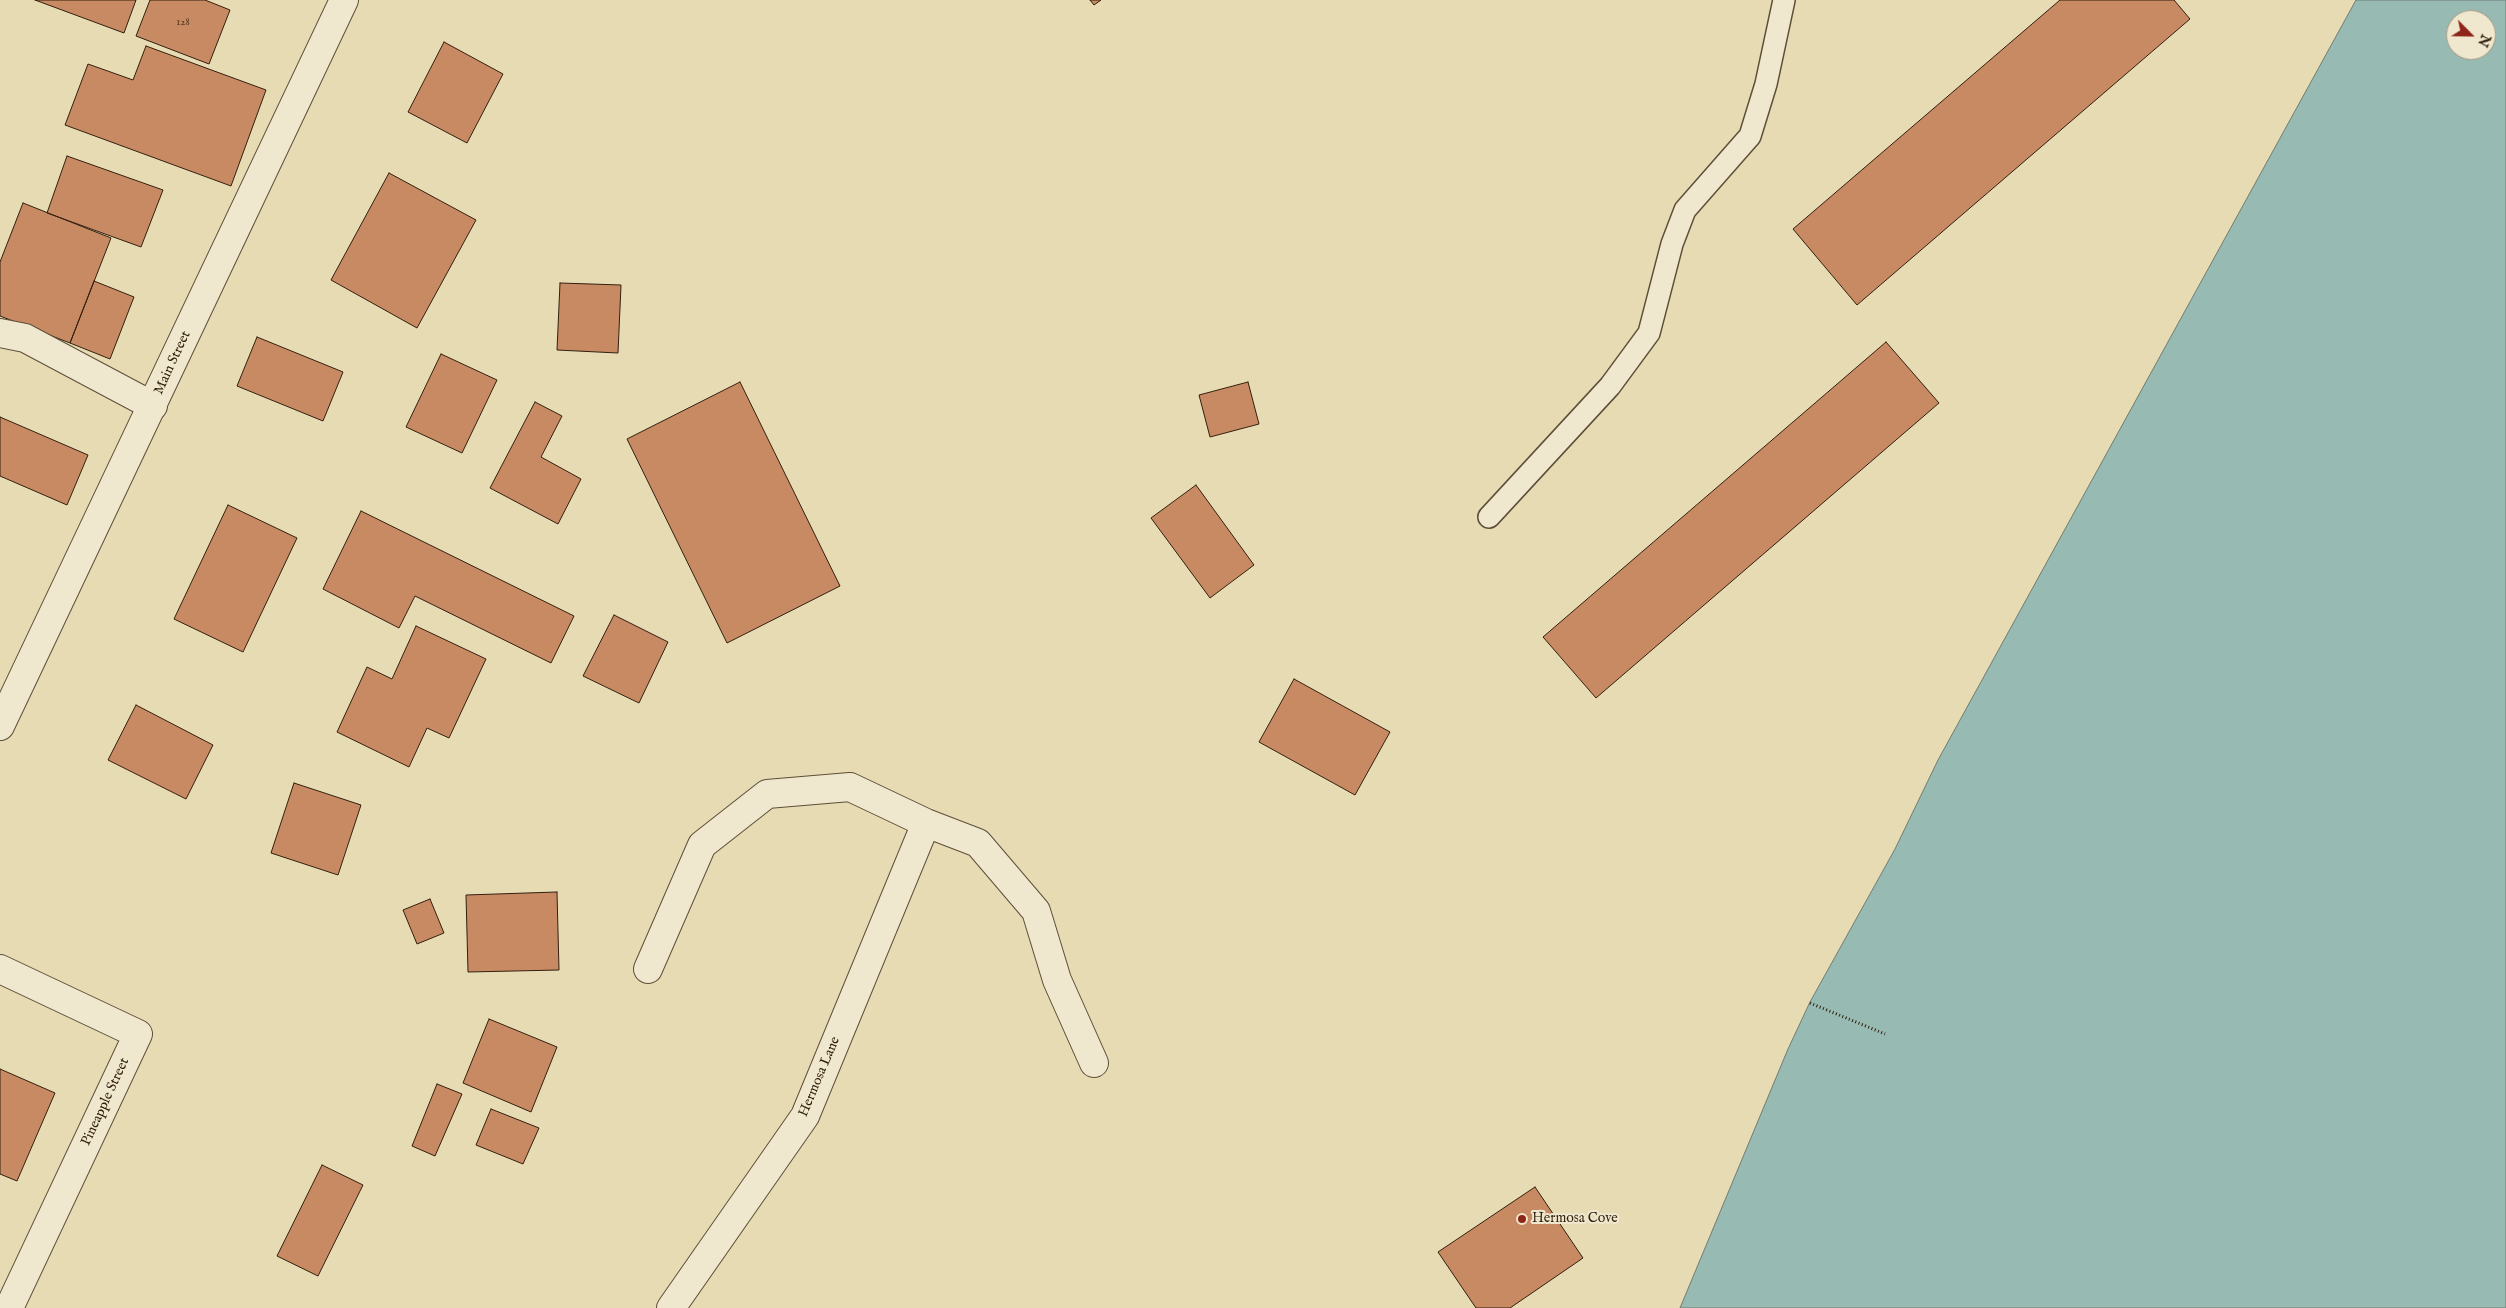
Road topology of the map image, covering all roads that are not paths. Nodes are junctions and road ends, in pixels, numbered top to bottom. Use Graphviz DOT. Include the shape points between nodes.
graph roads {
  1 [pos="344,0"];
  2 [pos="1784,0"];
  3 [pos="0,333"];
  4 [pos="153,406"];
  5 [pos="1489,517"];
  6 [pos="0,726"];
  7 [pos="926,822"];
  8 [pos="648,969"];
  9 [pos="0,970"];
  10 [pos="1094,1063"];
  11 [pos="9,1308"];
  12 [pos="671,1308"];
  1 -- 4 [label="street, Main Street"];
  2 -- 5 [label="lane" via="1766,84 1750,136 1685,210 1672,244 1649,333 1610,386"];
  3 -- 4 [label="street" via="25,338"];
  4 -- 6 [label="street, Main Street"];
  7 -- 8 [label="street" via="850,787 767,794 702,845"];
  7 -- 10 [label="street" via="978,843 1036,911 1057,980"];
  7 -- 12 [label="street, Hermosa Lane" via="805,1116"];
  9 -- 11 [label="street, Pineapple Street" via="138,1034"];
}
